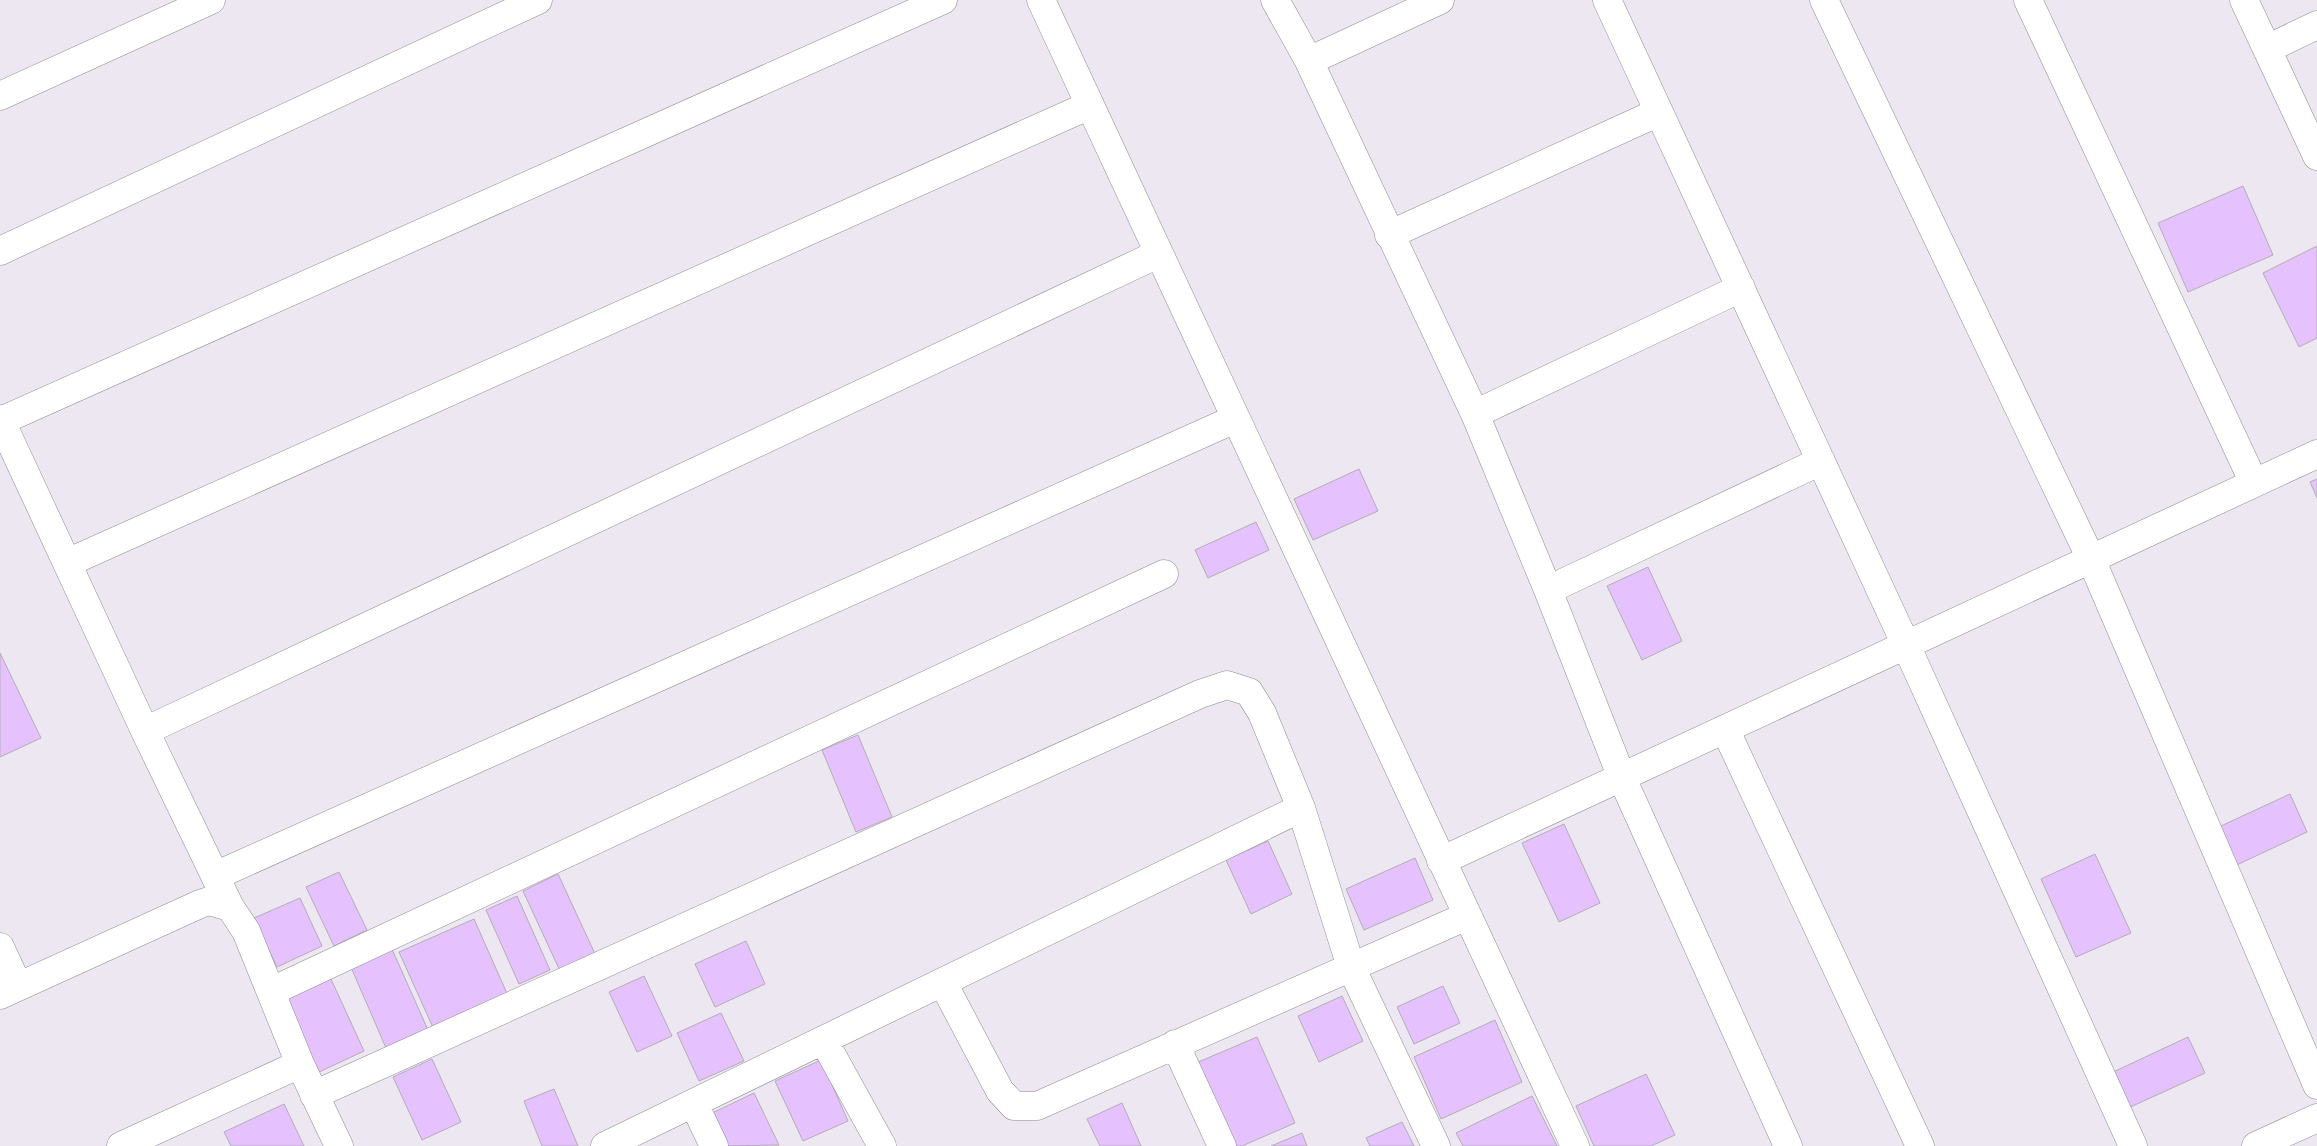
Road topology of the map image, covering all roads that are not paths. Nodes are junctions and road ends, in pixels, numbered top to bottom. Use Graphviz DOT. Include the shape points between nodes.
graph roads {
  1 [pos="211,0"];
  2 [pos="538,0"];
  3 [pos="943,0"];
  4 [pos="1041,0"];
  5 [pos="1275,0"];
  6 [pos="1440,0"];
  7 [pos="1608,0"];
  8 [pos="1824,0"];
  9 [pos="2028,0"];
  10 [pos="2244,0"];
  11 [pos="2317,25"];
  12 [pos="2267,49"];
  13 [pos="1309,61"];
  14 [pos="0,96"];
  15 [pos="1090,105"];
  16 [pos="1659,112"];
  17 [pos="2317,156"];
  18 [pos="1389,234"];
  19 [pos="0,251"];
  20 [pos="1158,254"];
  21 [pos="1741,288"];
  22 [pos="1475,414"];
  23 [pos="1235,419"];
  24 [pos="0,420"];
  25 [pos="2317,454"];
  26 [pos="1821,461"];
  27 [pos="2254,483"];
  28 [pos="2091,559"];
  29 [pos="67,563"];
  30 [pos="1164,574"];
  31 [pos="1548,590"];
  32 [pos="1906,645"];
  33 [pos="1725,729"];
  34 [pos="144,730"];
  35 [pos="1622,778"];
  36 [pos="1301,808"];
  37 [pos="1442,861"];
  38 [pos="215,876"];
  39 [pos="230,907"];
  40 [pos="1467,916"];
  41 [pos="0,947"];
  42 [pos="1351,966"];
  43 [pos="943,983"];
  44 [pos="9,990"];
  45 [pos="272,991"];
  46 [pos="824,1041"];
  47 [pos="1175,1044"];
  48 [pos="300,1064"];
  49 [pos="2317,1085"];
  50 [pos="314,1095"];
  51 [pos="694,1104"];
  52 [pos="2317,1118"];
  53 [pos="163,1137"];
  54 [pos="121,1146"];
  55 [pos="338,1146"];
  56 [pos="606,1146"];
  57 [pos="714,1146"];
  58 [pos="882,1146"];
  59 [pos="1222,1146"];
  60 [pos="1436,1146"];
  61 [pos="1575,1146"];
  62 [pos="1788,1146"];
  63 [pos="1920,1146"];
  64 [pos="2133,1146"];
  65 [pos="2256,1146"];
  1 -- 14 [label="street"];
  2 -- 19 [label="street"];
  3 -- 24 [label="street"];
  4 -- 15 [label="street"];
  5 -- 13 [label="street"];
  6 -- 13 [label="street"];
  7 -- 16 [label="street"];
  8 -- 28 [label="street"];
  9 -- 27 [label="street"];
  10 -- 12 [label="street"];
  11 -- 12 [label="street"];
  12 -- 17 [label="street"];
  13 -- 18 [label="street"];
  15 -- 20 [label="street"];
  15 -- 29 [label="street"];
  16 -- 18 [label="street"];
  16 -- 21 [label="street"];
  18 -- 22 [label="street"];
  20 -- 23 [label="street"];
  20 -- 34 [label="street"];
  21 -- 22 [label="street"];
  21 -- 26 [label="street"];
  22 -- 31 [label="street"];
  23 -- 37 [label="street"];
  23 -- 38 [label="street"];
  24 -- 29 [label="street"];
  25 -- 27 [label="street"];
  26 -- 31 [label="street"];
  26 -- 32 [label="street"];
  27 -- 28 [label="street"];
  28 -- 32 [label="street"];
  28 -- 49 [label="street"];
  29 -- 34 [label="street"];
  30 -- 45 [label="street"];
  31 -- 35 [label="street"];
  32 -- 33 [label="street"];
  32 -- 64 [label="street"];
  33 -- 35 [label="street"];
  33 -- 63 [label="street"];
  34 -- 38 [label="street"];
  35 -- 37 [label="street"];
  35 -- 62 [label="street"];
  36 -- 42 [label="street"];
  36 -- 43 [label="street"];
  36 -- 50 [label="street" via="1262,714 1249,692 1227,685 1191,698"];
  37 -- 40 [label="street"];
  38 -- 39 [label="street"];
  39 -- 44 [label="street" via="209,901 200,904"];
  39 -- 45 [label="street" via="246,931"];
  40 -- 42 [label="street"];
  40 -- 61 [label="street"];
  41 -- 44 [label="street"];
  42 -- 47 [label="street"];
  42 -- 60 [label="street"];
  43 -- 46 [label="street"];
  43 -- 47 [label="street" via="1000,1091 1014,1106 1037,1106"];
  45 -- 48 [label="street"];
  46 -- 51 [label="street"];
  46 -- 58 [label="street"];
  47 -- 59 [label="street"];
  48 -- 50 [label="street"];
  48 -- 53 [label="street"];
  50 -- 55 [label="street"];
  51 -- 56 [label="street"];
  51 -- 57 [label="street"];
  52 -- 65 [label="street"];
  53 -- 54 [label="street"];
}
